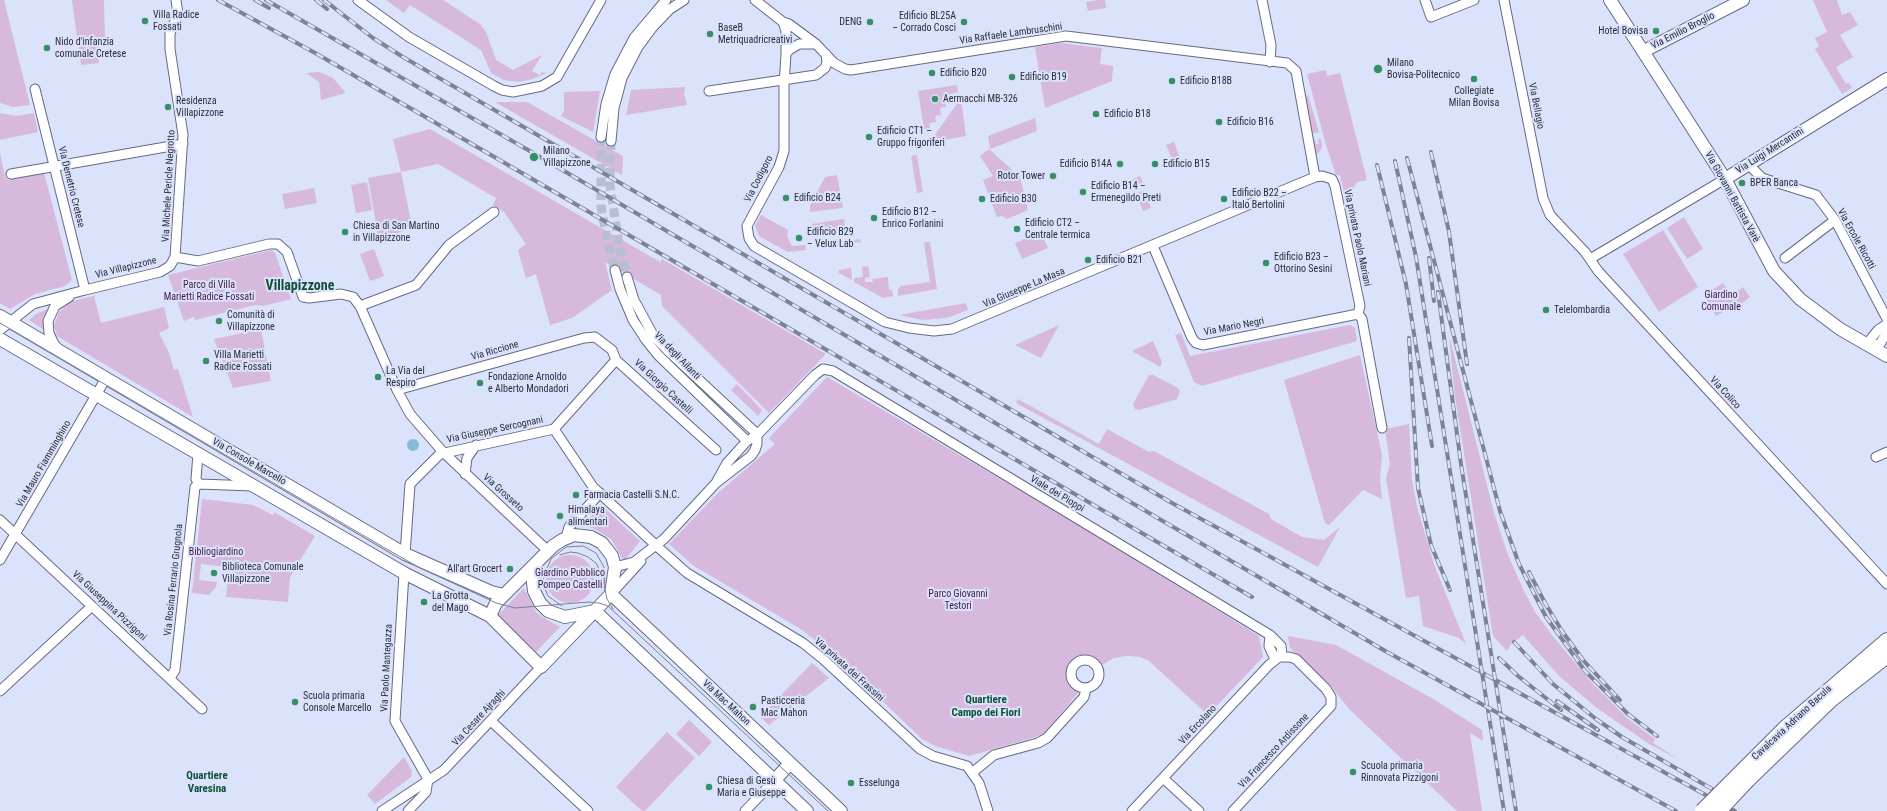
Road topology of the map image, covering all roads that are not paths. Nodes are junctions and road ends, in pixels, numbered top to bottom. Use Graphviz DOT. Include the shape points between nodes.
graph roads {
  1 [pos="176,0"];
  2 [pos="358,0"];
  3 [pos="601,0"];
  4 [pos="666,0"];
  5 [pos="684,0"];
  6 [pos="755,0"];
  7 [pos="1262,0"];
  8 [pos="1425,0"];
  9 [pos="1474,0"];
  10 [pos="1504,0"];
  11 [pos="1610,0"];
  12 [pos="1743,0"];
  13 [pos="783,22"];
  14 [pos="816,44"];
  15 [pos="1644,51"];
  16 [pos="786,54"];
  17 [pos="826,54"];
  18 [pos="1270,62"];
  19 [pos="1887,79"];
  20 [pos="784,80"];
  21 [pos="35,89"];
  22 [pos="709,91"];
  23 [pos="601,137"];
  24 [pos="611,141"];
  25 [pos="183,144"];
  26 [pos="1750,164"];
  27 [pos="54,166"];
  28 [pos="11,174"];
  29 [pos="1315,177"];
  30 [pos="1725,179"];
  31 [pos="494,212"];
  32 [pos="1550,215"];
  33 [pos="1835,220"];
  34 [pos="749,238"];
  35 [pos="1153,246"];
  36 [pos="175,257"];
  37 [pos="1785,258"];
  38 [pos="1590,259"];
  39 [pos="615,270"];
  40 [pos="627,277"];
  41 [pos="85,290"];
  42 [pos="360,306"];
  43 [pos="1358,314"];
  44 [pos="5,318"];
  45 [pos="1887,319"];
  46 [pos="1887,324"];
  47 [pos="0,330"];
  48 [pos="1887,332"];
  49 [pos="0,339"];
  50 [pos="599,339"];
  51 [pos="1869,346"];
  52 [pos="60,352"];
  53 [pos="1887,356"];
  54 [pos="616,360"];
  55 [pos="106,378"];
  56 [pos="397,390"];
  57 [pos="96,395"];
  58 [pos="1382,428"];
  59 [pos="554,429"];
  60 [pos="757,435"];
  61 [pos="747,441"];
  62 [pos="476,445"];
  63 [pos="716,450"];
  64 [pos="443,452"];
  65 [pos="1887,452"];
  66 [pos="198,454"];
  67 [pos="1876,457"];
  68 [pos="465,474"];
  69 [pos="716,483"];
  70 [pos="199,484"];
  71 [pos="254,486"];
  72 [pos="600,494"];
  73 [pos="0,520"];
  74 [pos="16,535"];
  75 [pos="566,538"];
  76 [pos="655,545"];
  77 [pos="548,551"];
  78 [pos="405,554"];
  79 [pos="0,560"];
  80 [pos="535,565"];
  81 [pos="615,567"];
  82 [pos="404,573"];
  83 [pos="1887,584"];
  84 [pos="611,594"];
  85 [pos="504,595"];
  86 [pos="92,606"];
  87 [pos="595,612"];
  88 [pos="490,616"];
  89 [pos="1887,640"];
  90 [pos="1887,656"];
  91 [pos="1279,658"];
  92 [pos="541,666"];
  93 [pos="170,678"];
  94 [pos="1086,689"];
  95 [pos="0,691"];
  96 [pos="202,709"];
  97 [pos="491,721"];
  98 [pos="790,763"];
  99 [pos="972,772"];
  100 [pos="1743,777"];
  101 [pos="1163,778"];
  102 [pos="428,779"];
  103 [pos="775,780"];
  104 [pos="384,810"];
  105 [pos="408,811"];
  106 [pos="588,811"];
  107 [pos="745,811"];
  108 [pos="808,811"];
  109 [pos="841,811"];
  110 [pos="988,811"];
  111 [pos="1132,811"];
  112 [pos="1199,811"];
  113 [pos="1234,811"];
  114 [pos="1702,811"];
  115 [pos="1719,811"];
  1 -- 25 [label="street, Via Michele Pericle Negrotto" via="178,14 170,33 170,49 182,120"];
  2 -- 3 [label="street" via="404,34 498,89 510,92 542,86 557,77"];
  4 -- 23 [label="street" via="634,38 615,74 606,104"];
  5 -- 24 [label="street" via="670,9 638,47 622,78 614,108"];
  6 -- 13 [label="street"];
  7 -- 18 [label="street" via="1271,45"];
  8 -- 9 [label="street" via="1431,17"];
  10 -- 32 [label="street, Via Bellagio" via="1543,198"];
  11 -- 15 [label="main road, Via Giovanni Battista Varè"];
  12 -- 15 [label="main road, Via Emilio Broglio"];
  13 -- 14 [label="street"];
  13 -- 16 [label="street" via="786,31"];
  14 -- 16 [label="street" via="800,44"];
  14 -- 17 [label="street"];
  15 -- 30 [label="main road, Via Giovanni Battista Varè"];
  16 -- 20 [label="street"];
  17 -- 18 [label="street, Via Raffaele Lambruschini" via="840,67 851,70 1066,36"];
  17 -- 20 [label="street" via="825,68 816,75"];
  18 -- 29 [label="street" via="1287,63 1296,70"];
  19 -- 26 [label="main road, Via Luigi Mercantini"];
  20 -- 22 [label="street"];
  20 -- 34 [label="street, Via Codigoro" via="782,159 748,226"];
  21 -- 27 [label="street, Via Demetrio Cretese"];
  25 -- 27 [label="street"];
  25 -- 36 [label="street, Via Michele Pericle Negrotto"];
  26 -- 30 [label="main road, Via Luigi Mercantini"];
  26 -- 33 [label="street, Via Ercole Ricotti" via="1762,178 1816,195"];
  27 -- 28 [label="street"];
  27 -- 41 [label="street, Via Demetrio Cretese"];
  29 -- 35 [label="street, Via Giuseppe La Masa"];
  29 -- 43 [label="street, Via privata Paolo Mariani" via="1327,177 1335,186 1360,306"];
  30 -- 38 [label="street, Via Luigi Mercantini"];
  30 -- 51 [label="main road, Via Giovanni Battista Varè" via="1774,266 1800,299 1840,329"];
  31 -- 42 [label="street" via="449,245 416,285"];
  32 -- 38 [label="street, Via Colico"];
  33 -- 37 [label="street"];
  33 -- 45 [label="street, Via Ercole Ricotti"];
  34 -- 35 [label="street, Via Giuseppe La Masa" via="754,246 885,322 934,331 952,329 976,320"];
  35 -- 43 [label="street, Via Mario Negri" via="1196,343 1203,345"];
  36 -- 41 [label="street, Via Villapizzone" via="170,266 160,272"];
  36 -- 42 [label="street" via="198,261 278,244 285,249 303,297 345,294 353,297"];
  38 -- 83 [label="street, Via Colico" via="1602,276"];
  39 -- 61 [label="street, Via degli Ailanti" via="633,320 646,340 658,355"];
  40 -- 60 [label="street, Via degli Ailanti" via="634,300 653,335"];
  41 -- 44 [label="street, Via Villapizzone" via="33,304"];
  41 -- 52 [label="street" via="62,300 50,314 48,329"];
  42 -- 56 [label="street"];
  43 -- 58 [label="street, Via privata Paolo Mariani" via="1362,318"];
  44 -- 47 [label="street, Via Villapizzone"];
  44 -- 52 [label="main road, Via Console Marcello"];
  46 -- 51 [label="street" via="1878,330 1870,340"];
  48 -- 51 [label="street" via="1880,344"];
  49 -- 57 [label="main road, Via Console Marcello"];
  50 -- 54 [label="street, Via Giorgio Castelli" via="612,350"];
  50 -- 56 [label="street, Via Riccione" via="584,338"];
  51 -- 53 [label="main road, Via Giovanni Battista Varè"];
  52 -- 55 [label="main road, Via Console Marcello"];
  54 -- 59 [label="street, Via Giuseppe Sercognani"];
  54 -- 63 [label="street, Via Giorgio Castelli"];
  55 -- 57 [label="street, Via Mauro Fiamminghino"];
  55 -- 78 [label="main road, Via Console Marcello"];
  56 -- 64 [label="street" via="410,414"];
  57 -- 66 [label="main road, Via Console Marcello"];
  57 -- 74 [label="street, Via Mauro Fiamminghino"];
  59 -- 62 [label="street, Via Giuseppe Sercognani"];
  59 -- 72 [label="street, Via privata dei Frassini"];
  60 -- 61 [label="street"];
  60 -- 69 [label="street" via="755,450 751,456"];
  60 -- 91 [label="street, Viale dei Pioppi" via="819,372 823,369 833,371 1270,635 1281,646"];
  61 -- 69 [label="street" via="727,463"];
  62 -- 64 [label="street, Via Giuseppe Sercognani"];
  62 -- 68 [label="street" via="466,458"];
  64 -- 68 [label="street, Via Grosseto"];
  64 -- 78 [label="street" via="410,484"];
  65 -- 67 [label="street"];
  66 -- 70 [label="street, Via Rosina Ferrario Grugnola" via="196,479"];
  66 -- 71 [label="main road, Via Console Marcello"];
  68 -- 77 [label="street, Via Grosseto"];
  69 -- 76 [label="street" via="664,539"];
  70 -- 71 [label="street"];
  70 -- 93 [label="street, Via Rosina Ferrario Grugnola" via="195,490 175,670"];
  71 -- 82 [label="main road, Via Console Marcello"];
  72 -- 75 [label="street" via="569,527"];
  72 -- 76 [label="street, Via privata dei Frassini"];
  73 -- 74 [label="street, Via Giuseppina Pizzigoni"];
  74 -- 79 [label="street, Via Mauro Fiamminghino"];
  74 -- 86 [label="street, Via Giuseppina Pizzigoni"];
  75 -- 77 [label="main road" via="557,542"];
  75 -- 81 [label="main road" via="580,535 598,540 610,552"];
  76 -- 81 [label="street" via="634,562"];
  76 -- 84 [label="street"];
  76 -- 99 [label="street, Via privata dei Frassini" via="687,573 802,643 823,659 920,749 933,756 962,763"];
  77 -- 80 [label="main road"];
  78 -- 85 [label="main road, Via Console Marcello" via="491,592"];
  80 -- 85 [label="main road"];
  80 -- 87 [label="main road" via="534,591 548,611 565,617"];
  81 -- 84 [label="main road"];
  82 -- 88 [label="main road, Via Console Marcello"];
  82 -- 102 [label="street, Via Paolo Mantegazza" via="395,721"];
  84 -- 87 [label="main road"];
  84 -- 98 [label="main road, Via Mac Mahon"];
  85 -- 88 [label="main road" via="494,606"];
  86 -- 93 [label="street, Via Giuseppina Pizzigoni"];
  86 -- 95 [label="street"];
  87 -- 92 [label="main road"];
  87 -- 103 [label="main road"];
  88 -- 92 [label="main road, Via Console Marcello"];
  89 -- 100 [label="main road, Cavalcavia Adriano Bacula" via="1786,727"];
  90 -- 100 [label="main road, Cavalcavia Adriano Bacula" via="1831,700"];
  91 -- 101 [label="street, Via Ercolano"];
  91 -- 113 [label="street, Via Francesco Ardissone" via="1296,659 1326,689 1331,697 1331,706"];
  92 -- 97 [label="street, Via Cesare Ajraghi"];
  93 -- 96 [label="street, Via Giuseppina Pizzigoni"];
  94 -- 99 [label="street" via="1084,697 1046,738 1038,743 994,755"];
  97 -- 102 [label="street, Via Cesare Ajraghi" via="444,770"];
  97 -- 106 [label="street"];
  98 -- 103 [label="main road"];
  98 -- 109 [label="main road, Via Mac Mahon"];
  99 -- 110 [label="street, Via privata dei Frassini" via="979,783"];
  100 -- 114 [label="main road, Cavalcavia Adriano Bacula, bridge"];
  100 -- 115 [label="main road, Cavalcavia Adriano Bacula, bridge"];
  101 -- 111 [label="street, Via Ercolano"];
  101 -- 112 [label="street"];
  102 -- 104 [label="street, Via Cesare Ajraghi"];
  102 -- 105 [label="street" via="426,792"];
  103 -- 107 [label="street"];
  103 -- 108 [label="main road"];
}
